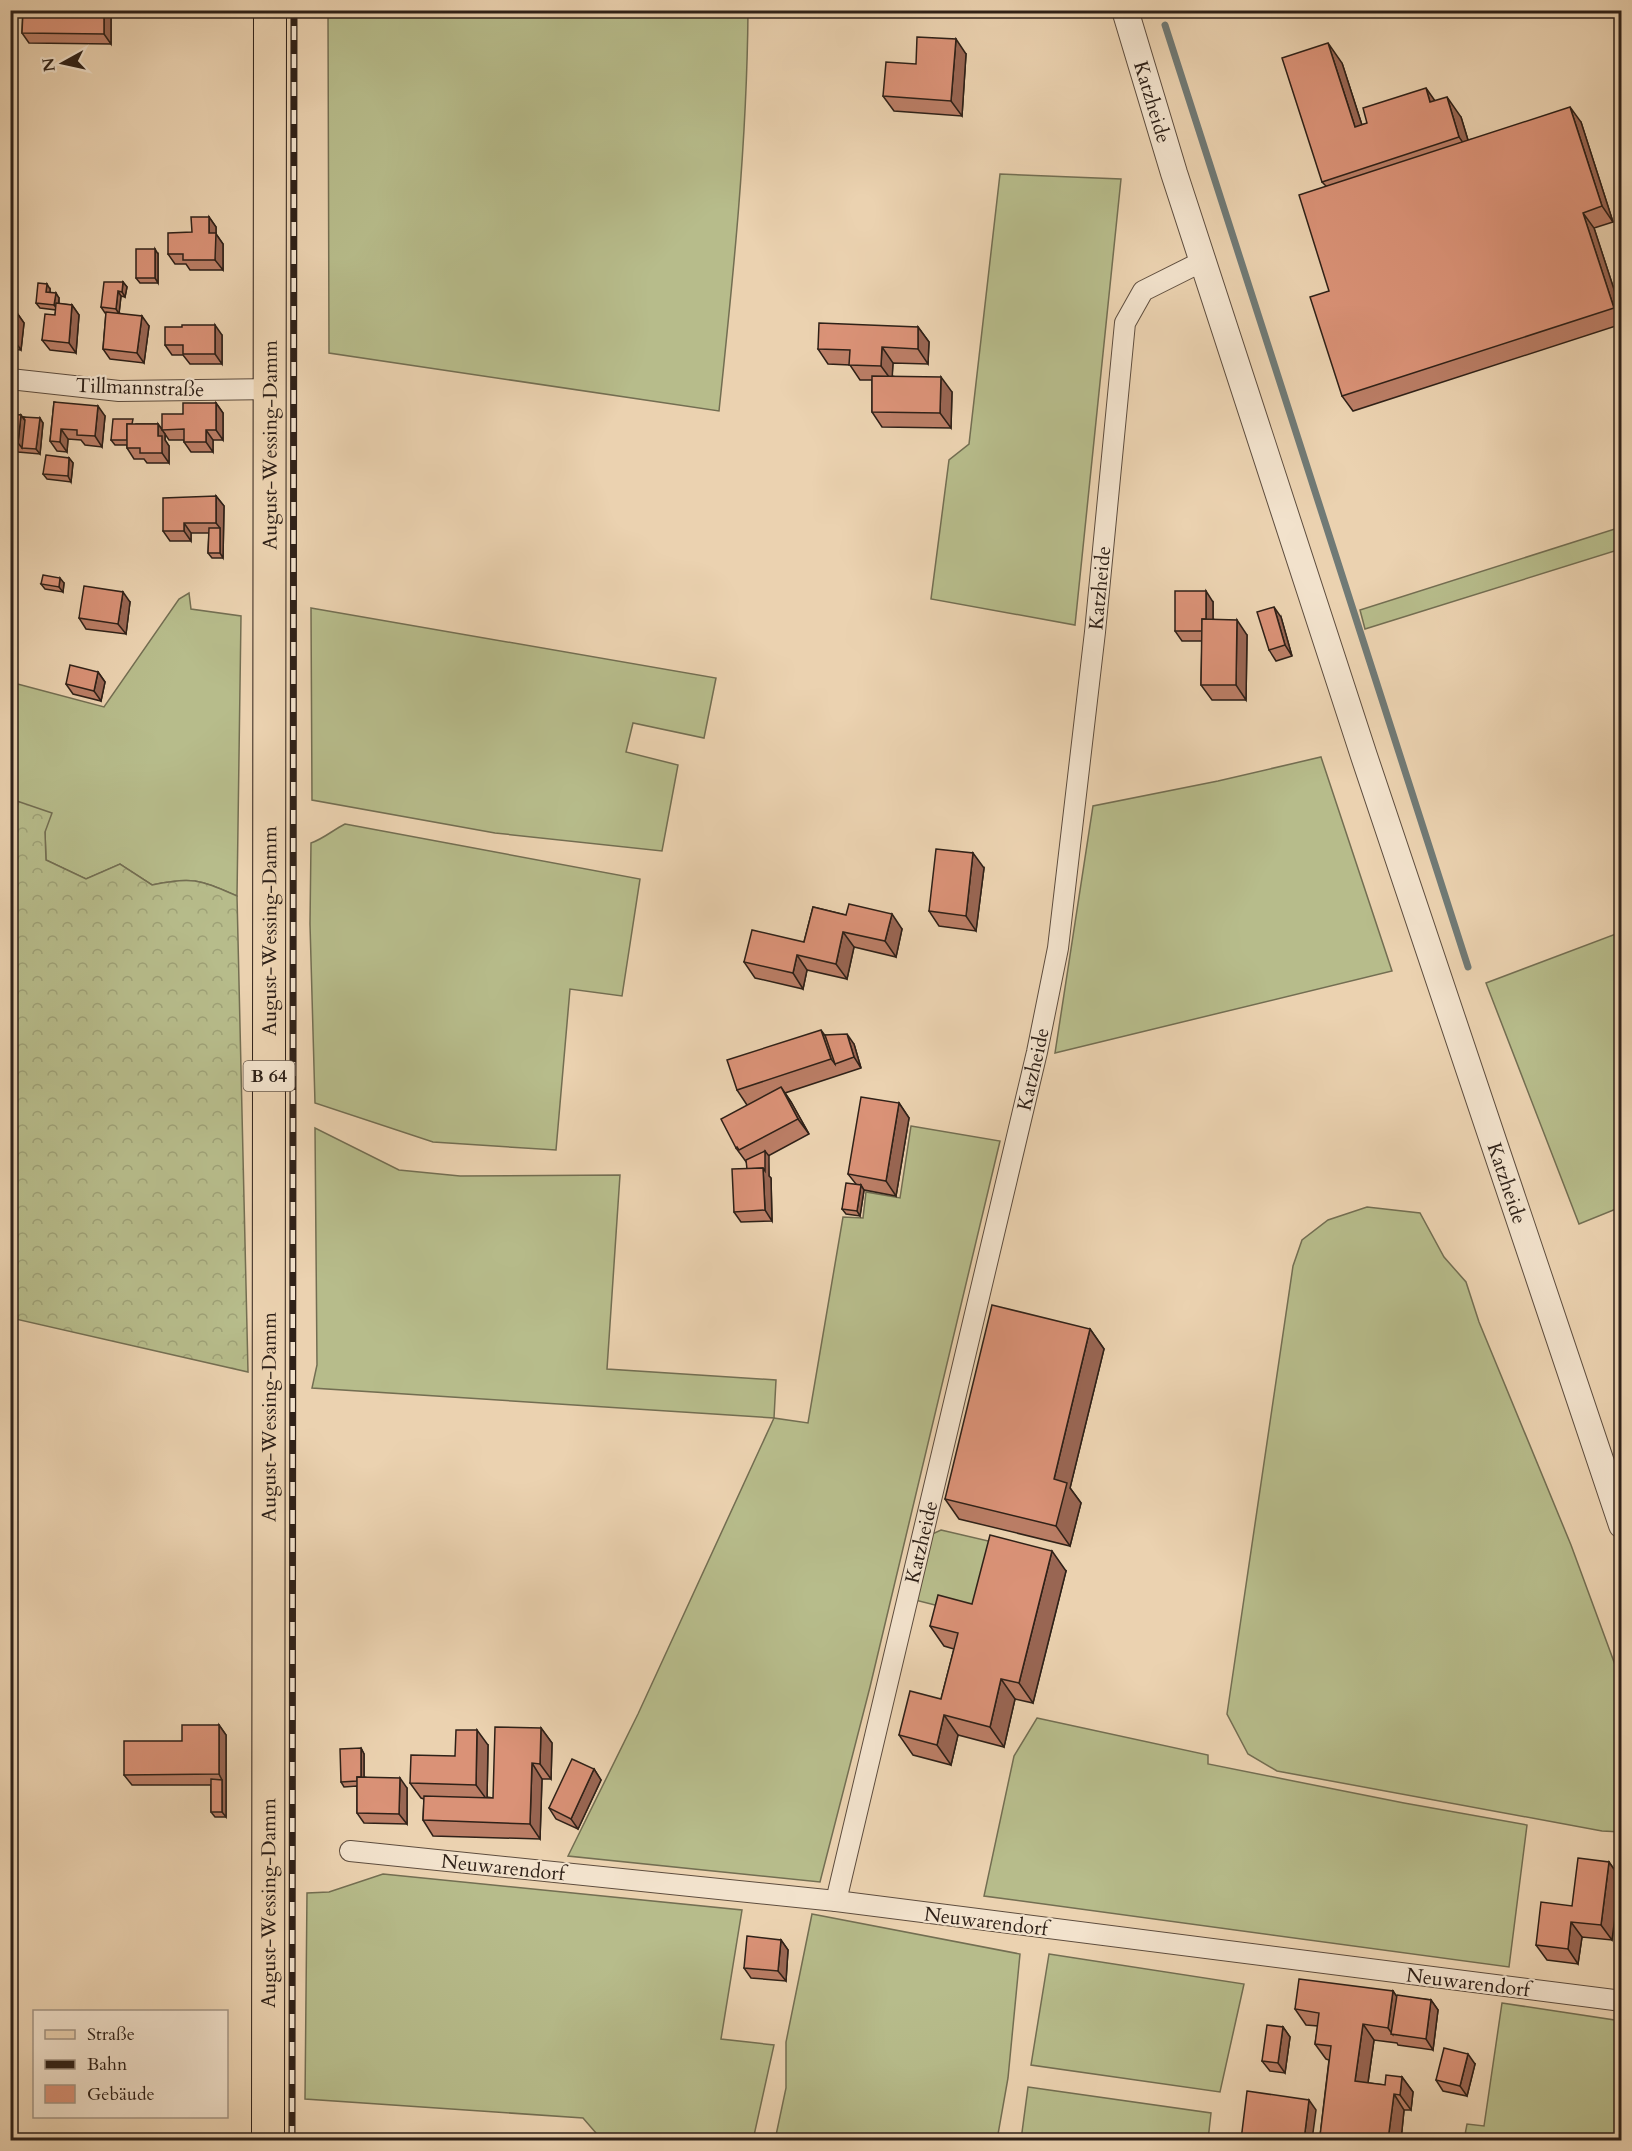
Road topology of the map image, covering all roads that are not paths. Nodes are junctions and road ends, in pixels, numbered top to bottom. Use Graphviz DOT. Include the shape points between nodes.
graph roads {
  1 [pos="270,10"];
  2 [pos="1125,10"];
  3 [pos="1203,261"];
  4 [pos="10,379"];
  5 [pos="270,389"];
  6 [pos="1622,1525"];
  7 [pos="350,1851"];
  8 [pos="836,1901"];
  9 [pos="1622,2001"];
  10 [pos="268,2140"];
  1 -- 5 [label="main road, August-Wessing-Damm / B 64"];
  2 -- 3 [label="street, Katzheide"];
  3 -- 6 [label="street, Katzheide"];
  3 -- 8 [label="street, Katzheide" via="1143,291 1125,323 1095,632 1058,948 1037,1052"];
  4 -- 5 [label="street, Tillmannstraße" via="119,391"];
  5 -- 10 [label="main road, August-Wessing-Damm / B 64"];
  7 -- 8 [label="street, Neuwarendorf"];
  8 -- 9 [label="street, Neuwarendorf"];
}
